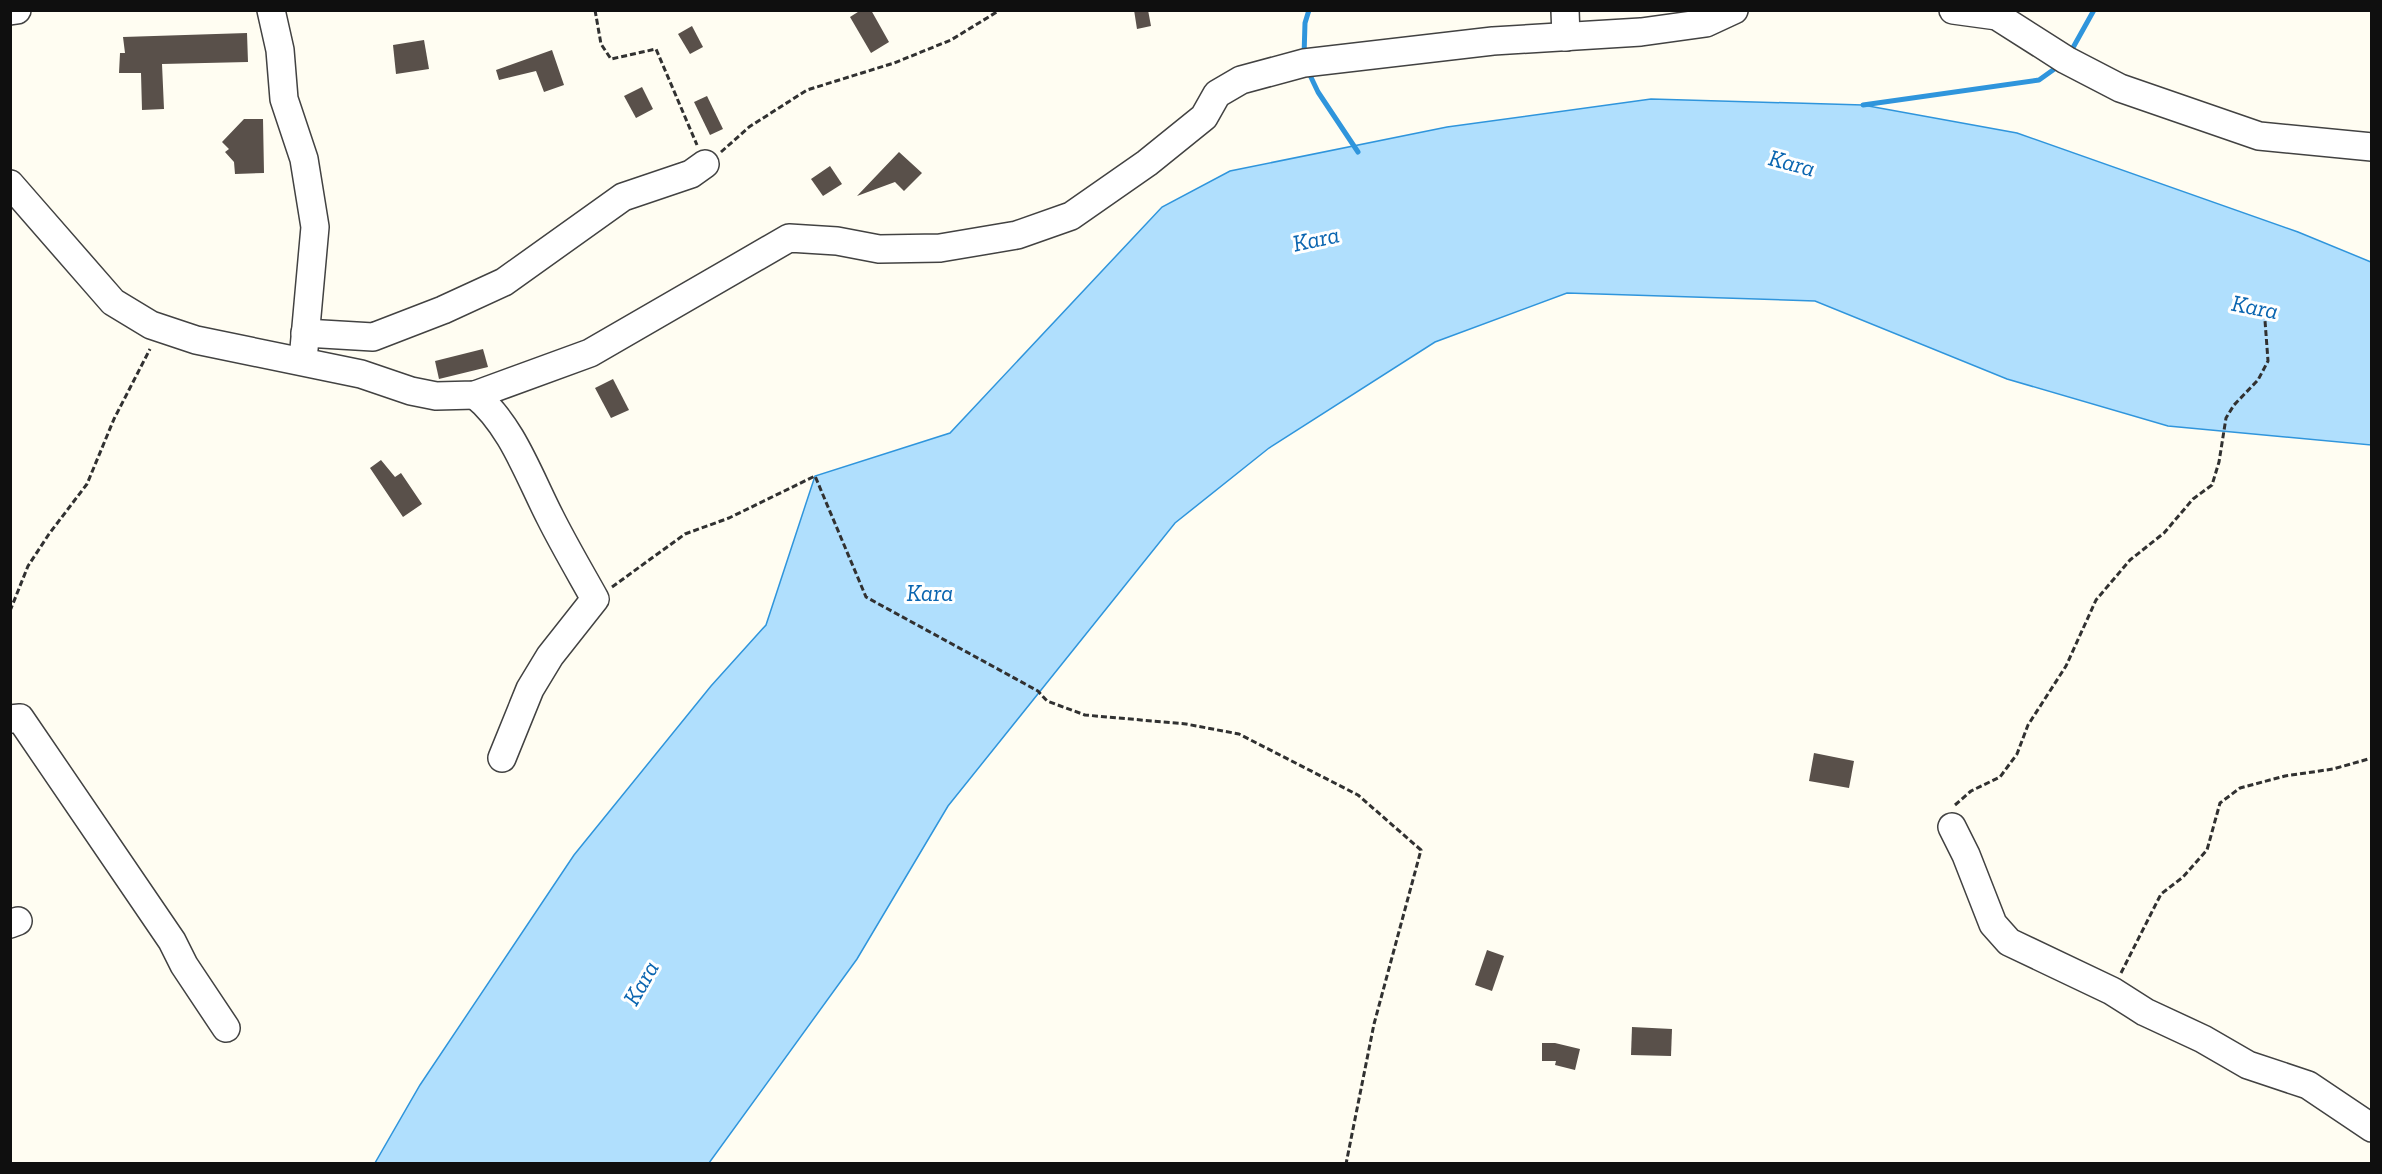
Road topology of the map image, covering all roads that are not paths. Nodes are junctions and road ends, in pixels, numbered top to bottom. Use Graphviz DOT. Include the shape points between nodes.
graph roads {
  1 [pos="17,10"];
  2 [pos="271,10"];
  3 [pos="1734,10"];
  4 [pos="1953,10"];
  5 [pos="10,11"];
  6 [pos="1566,24"];
  7 [pos="2372,147"];
  8 [pos="705,164"];
  9 [pos="10,184"];
  10 [pos="305,333"];
  11 [pos="303,361"];
  12 [pos="475,395"];
  13 [pos="10,719"];
  14 [pos="502,758"];
  15 [pos="1952,827"];
  16 [pos="226,1028"];
  17 [pos="2372,1128"];
  1 -- 5 [label="street"];
  2 -- 10 [label="street" via="280,50 284,99 304,159 315,227"];
  3 -- 6 [label="street" via="1706,23 1641,32"];
  4 -- 7 [label="street" via="1997,16 2066,60 2120,88 2259,136"];
  6 -- 12 [label="street" via="1493,41 1304,63 1241,80 1217,94 1204,117 1147,163 1071,216 1017,235 940,248 879,249 789,238 590,353"];
  8 -- 10 [label="street" via="691,174 623,196 504,282 443,310 373,337"];
  9 -- 11 [label="street" via="113,302 151,325 196,340"];
  10 -- 11 [label="street"];
  11 -- 12 [label="street" via="436,396"];
  12 -- 14 [label="street" via="490,406 514,446 595,599 530,688"];
  13 -- 16 [label="street" via="20,718 27,727"];
  15 -- 17 [label="street" via="1993,924 2009,942 2112,991 2248,1065 2308,1085"];
}
